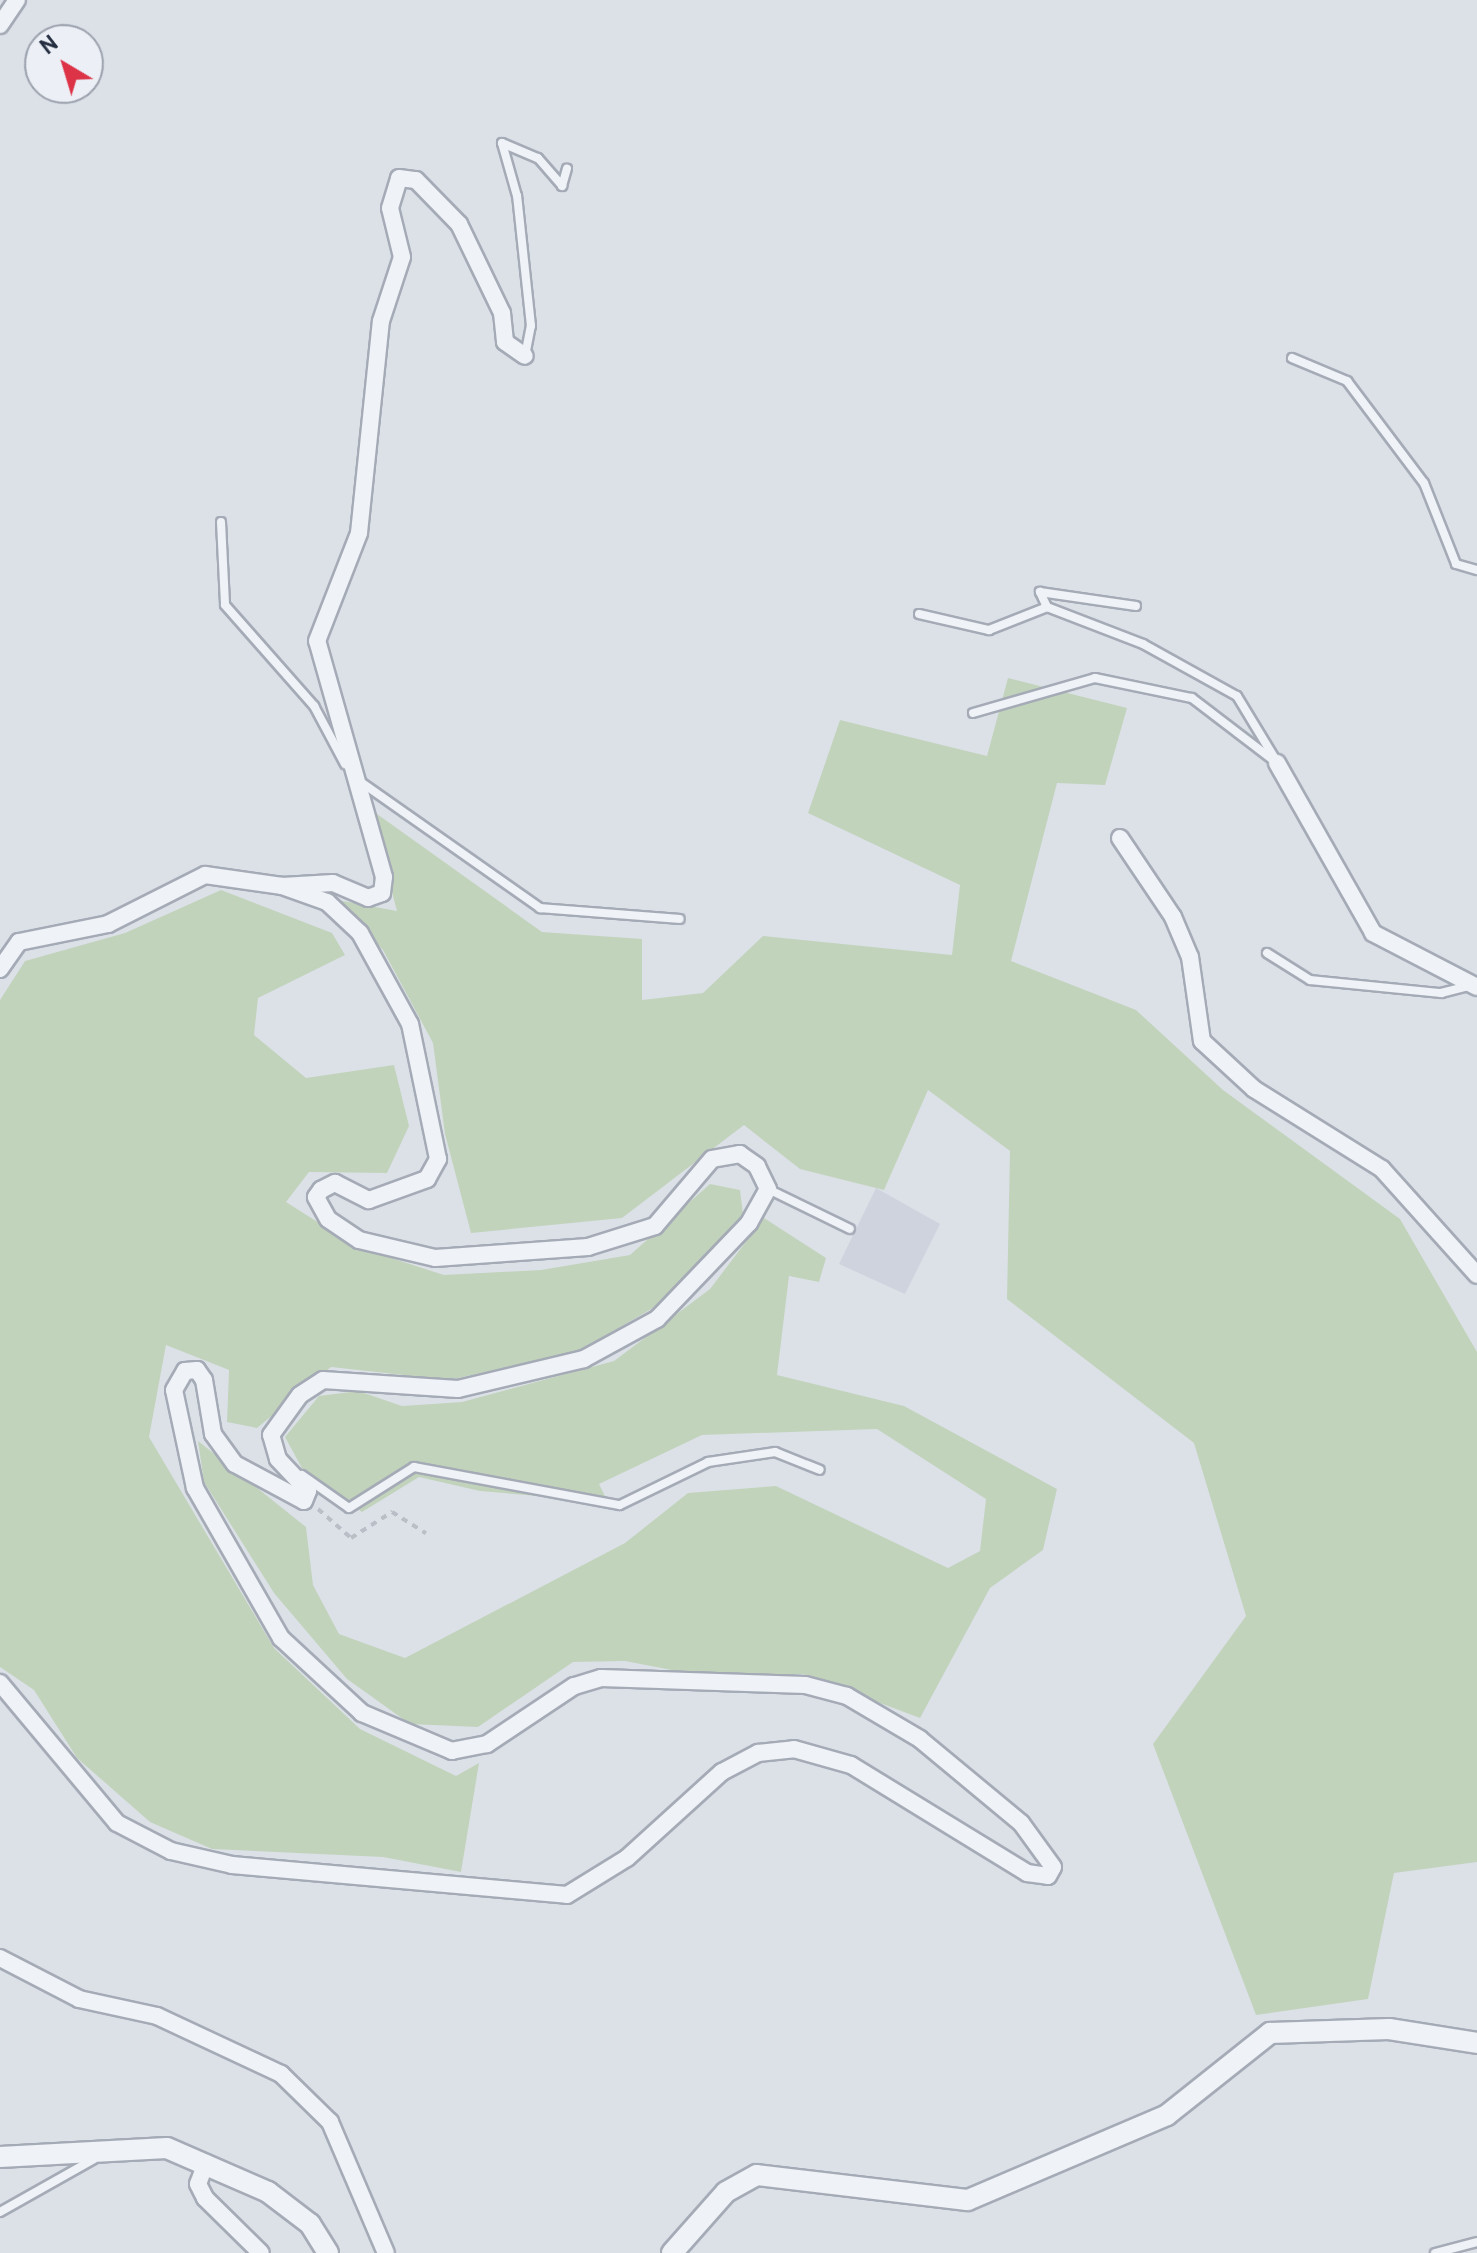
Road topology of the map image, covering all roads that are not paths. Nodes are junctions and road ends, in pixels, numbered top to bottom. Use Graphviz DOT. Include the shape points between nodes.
graph roads {
  1 [pos="17,0"];
  2 [pos="0,25"];
  3 [pos="567,169"];
  4 [pos="525,356"];
  5 [pos="1292,358"];
  6 [pos="221,522"];
  7 [pos="1477,570"];
  8 [pos="1136,606"];
  9 [pos="1047,607"];
  10 [pos="919,614"];
  11 [pos="973,713"];
  12 [pos="1277,763"];
  13 [pos="352,775"];
  14 [pos="1120,838"];
  15 [pos="282,886"];
  16 [pos="680,919"];
  17 [pos="1267,953"];
  18 [pos="0,969"];
  19 [pos="1476,986"];
  20 [pos="768,1189"];
  21 [pos="850,1229"];
  22 [pos="1477,1275"];
  23 [pos="278,1459"];
  24 [pos="820,1470"];
  25 [pos="0,1683"];
  26 [pos="0,1958"];
  27 [pos="1477,2043"];
  28 [pos="112,2148"];
  29 [pos="0,2157"];
  30 [pos="206,2163"];
  31 [pos="0,2212"];
  32 [pos="1477,2242"];
  33 [pos="261,2253"];
  34 [pos="328,2253"];
  35 [pos="386,2253"];
  36 [pos="672,2253"];
  37 [pos="1435,2253"];
  1 -- 2 [label="street"];
  3 -- 4 [label="lane" via="562,186 538,158 502,143 528,297"];
  4 -- 13 [label="street" via="505,342 502,313 459,224 416,180 399,178 390,208 402,257 381,321 359,533 317,641"];
  5 -- 7 [label="lane" via="1347,381 1424,483 1456,564"];
  6 -- 13 [label="lane" via="225,605 270,664 314,706"];
  8 -- 9 [label="lane" via="1040,592"];
  9 -- 10 [label="lane" via="989,630"];
  9 -- 12 [label="lane" via="1143,644 1237,696"];
  11 -- 12 [label="lane" via="1095,678 1192,698"];
  12 -- 19 [label="street" via="1373,933"];
  13 -- 15 [label="street" via="384,877 382,893 368,898 333,883"];
  13 -- 16 [label="lane" via="540,908"];
  14 -- 22 [label="street" via="1173,917 1190,957 1202,1041 1254,1089 1382,1169"];
  15 -- 18 [label="street" via="205,875 108,924 19,942"];
  15 -- 20 [label="street" via="327,902 360,933 410,1024 438,1159 427,1179 369,1200 335,1183 321,1190 316,1197 328,1219 359,1240 435,1258 588,1247 655,1226 712,1159 740,1154 757,1166"];
  17 -- 19 [label="lane" via="1310,980 1441,993"];
  20 -- 21 [label="lane"];
  20 -- 23 [label="street" via="749,1223 657,1319 633,1335 543,1374 458,1389 323,1380 280,1416 271,1435"];
  23 -- 24 [label="lane" via="349,1508 414,1467 620,1505 708,1462 775,1452"];
  23 -- 25 [label="street" via="308,1491 307,1500 272,1489 235,1464 213,1434 204,1380 197,1370 185,1371 174,1390 183,1448 216,1533 281,1638 362,1713 452,1751 487,1744 574,1686 601,1678 805,1685 847,1696 920,1739 1021,1823 1053,1867 1048,1876 1027,1873 851,1765 794,1749 758,1753 722,1772 627,1858 567,1895 232,1865 171,1851 117,1823 91,1800 52,1740"];
  26 -- 35 [label="street" via="79,1999 157,2016 281,2074 330,2122"];
  27 -- 36 [label="street" via="1389,2029 1270,2033 1147,2126 968,2200 757,2175 726,2192"];
  28 -- 29 [label="street"];
  28 -- 30 [label="street" via="167,2148"];
  28 -- 31 [label="lane"];
  30 -- 33 [label="street" via="198,2184 205,2198"];
  30 -- 34 [label="street" via="268,2192 310,2224"];
  32 -- 37 [label="lane"];
}
